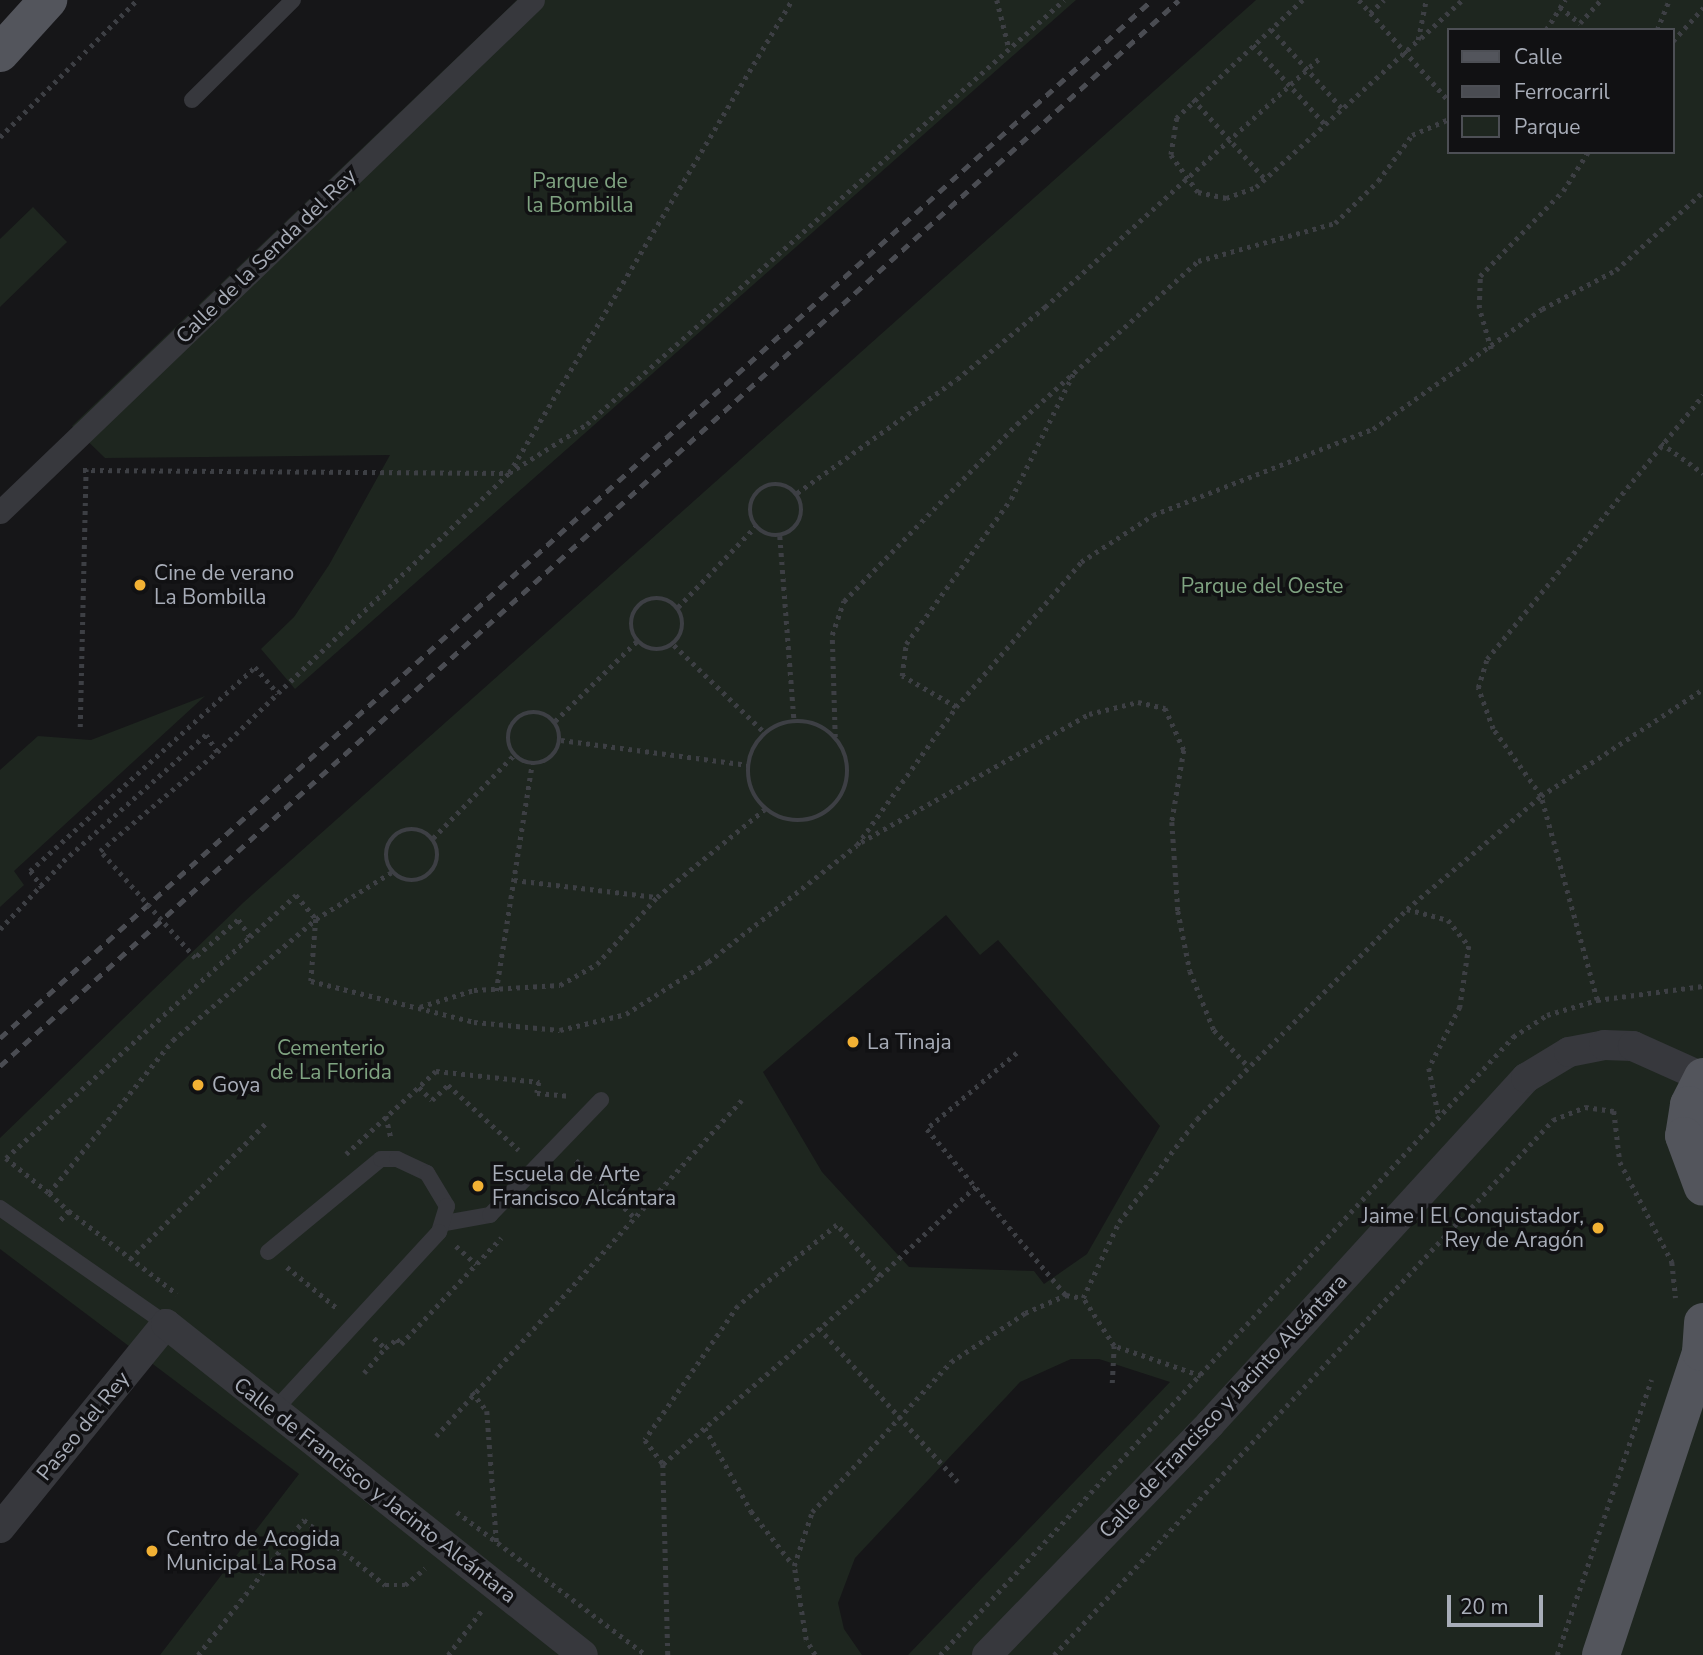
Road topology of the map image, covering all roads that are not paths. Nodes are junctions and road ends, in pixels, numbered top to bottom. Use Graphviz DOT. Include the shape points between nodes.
graph roads {
  1 [pos="48,0"];
  2 [pos="293,0"];
  3 [pos="533,0"];
  4 [pos="0,52"];
  5 [pos="192,100"];
  6 [pos="0,512"];
  7 [pos="1703,1077"];
  8 [pos="601,1100"];
  9 [pos="1703,1187"];
  10 [pos="0,1208"];
  11 [pos="445,1223"];
  12 [pos="268,1252"];
  13 [pos="166,1324"];
  14 [pos="1695,1332"];
  15 [pos="275,1410"];
  16 [pos="0,1528"];
  17 [pos="583,1655"];
  18 [pos="987,1655"];
  19 [pos="1601,1655"];
  1 -- 4 [label="main road"];
  2 -- 5 [label="lane"];
  3 -- 6 [label="street, Calle de la Senda del Rey"];
  7 -- 9 [label="main road" via="1689,1105 1684,1136"];
  7 -- 18 [label="street, Calle de Francisco y Jacinto Alcántara" via="1633,1046 1604,1045 1569,1052 1525,1077 1210,1424"];
  8 -- 11 [label="lane" via="490,1215"];
  10 -- 13 [label="lane"];
  11 -- 12 [label="lane" via="447,1206 427,1173 397,1159 380,1159"];
  11 -- 15 [label="lane"];
  13 -- 15 [label="street, Calle de Francisco y Jacinto Alcántara"];
  13 -- 16 [label="street, Paseo del Rey"];
  14 -- 19 [label="main road"];
  15 -- 17 [label="street, Calle de Francisco y Jacinto Alcántara"];
}
